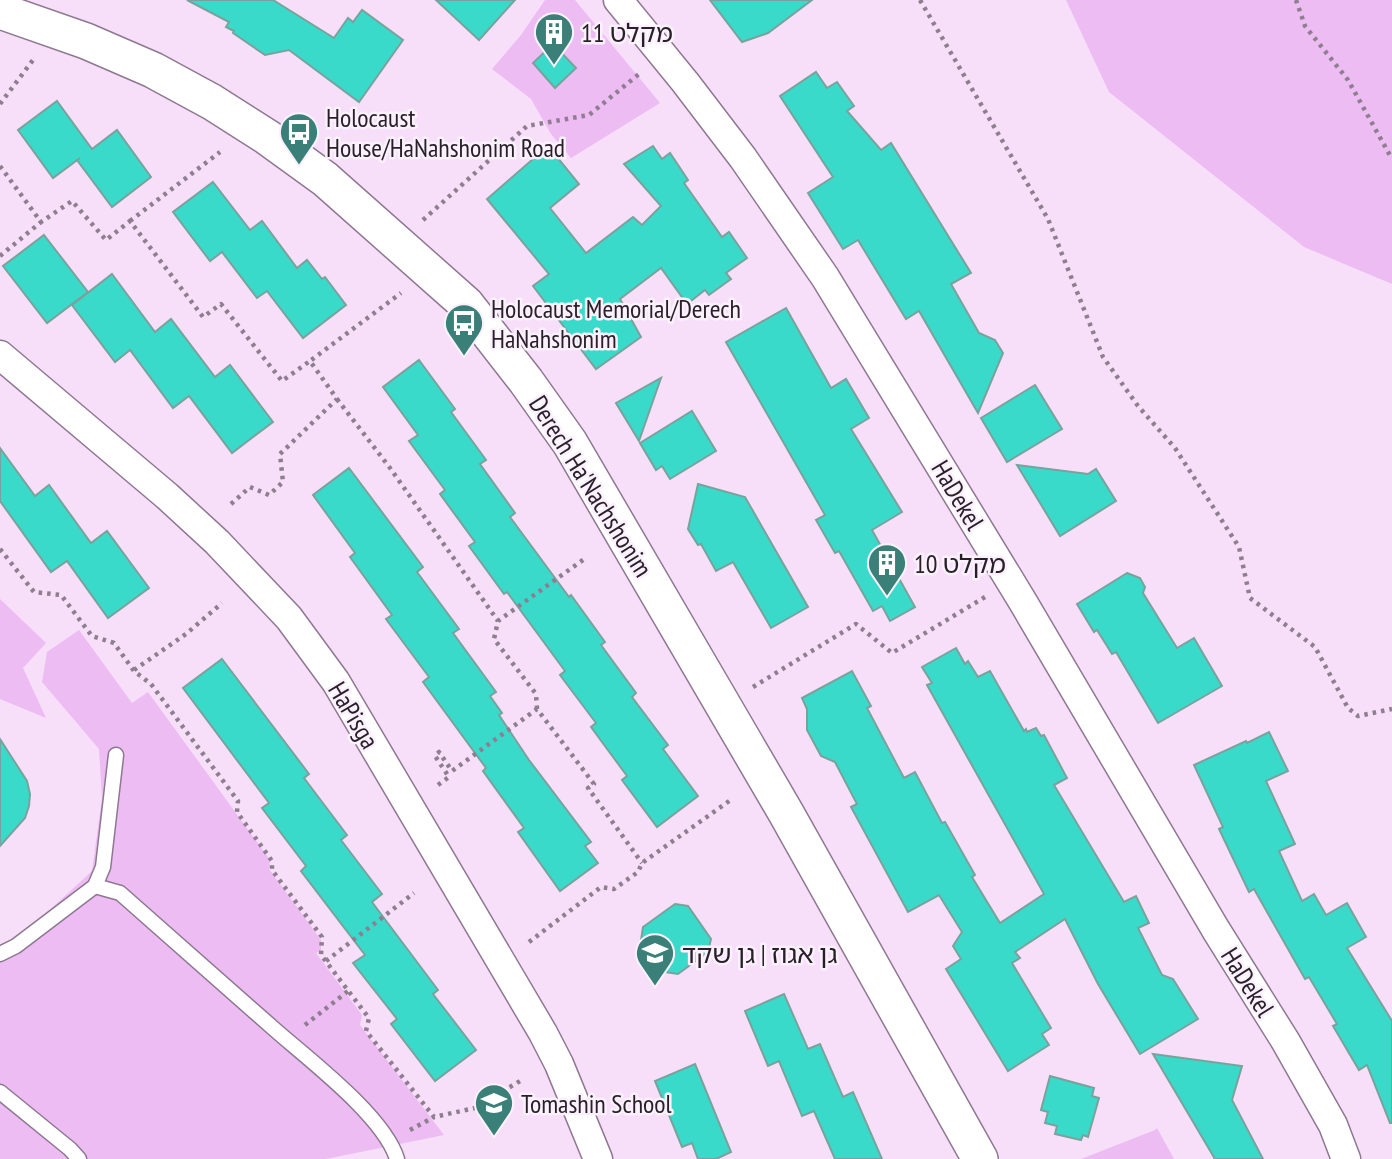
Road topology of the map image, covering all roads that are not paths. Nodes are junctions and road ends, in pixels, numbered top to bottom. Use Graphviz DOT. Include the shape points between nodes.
graph roads {
  1 [pos="618,0"];
  2 [pos="0,11"];
  3 [pos="0,355"];
  4 [pos="116,755"];
  5 [pos="95,886"];
  6 [pos="0,954"];
  7 [pos="0,1092"];
  8 [pos="79,1159"];
  9 [pos="397,1159"];
  10 [pos="598,1159"];
  11 [pos="980,1159"];
  12 [pos="1346,1159"];
  1 -- 12 [label="street, HaDekel" via="743,158 825,276 1286,1042 1333,1125"];
  2 -- 11 [label="street, Derech Ha'Nachshonim" via="86,41 212,102 325,179 466,304 570,443 786,813"];
  3 -- 10 [label="street, HaPisga" via="167,496 289,618 336,682 543,1033"];
  4 -- 5 [label="lane" via="103,867"];
  5 -- 6 [label="lane"];
  5 -- 9 [label="lane" via="120,893 340,1087 391,1141"];
  7 -- 8 [label="lane"];
}
